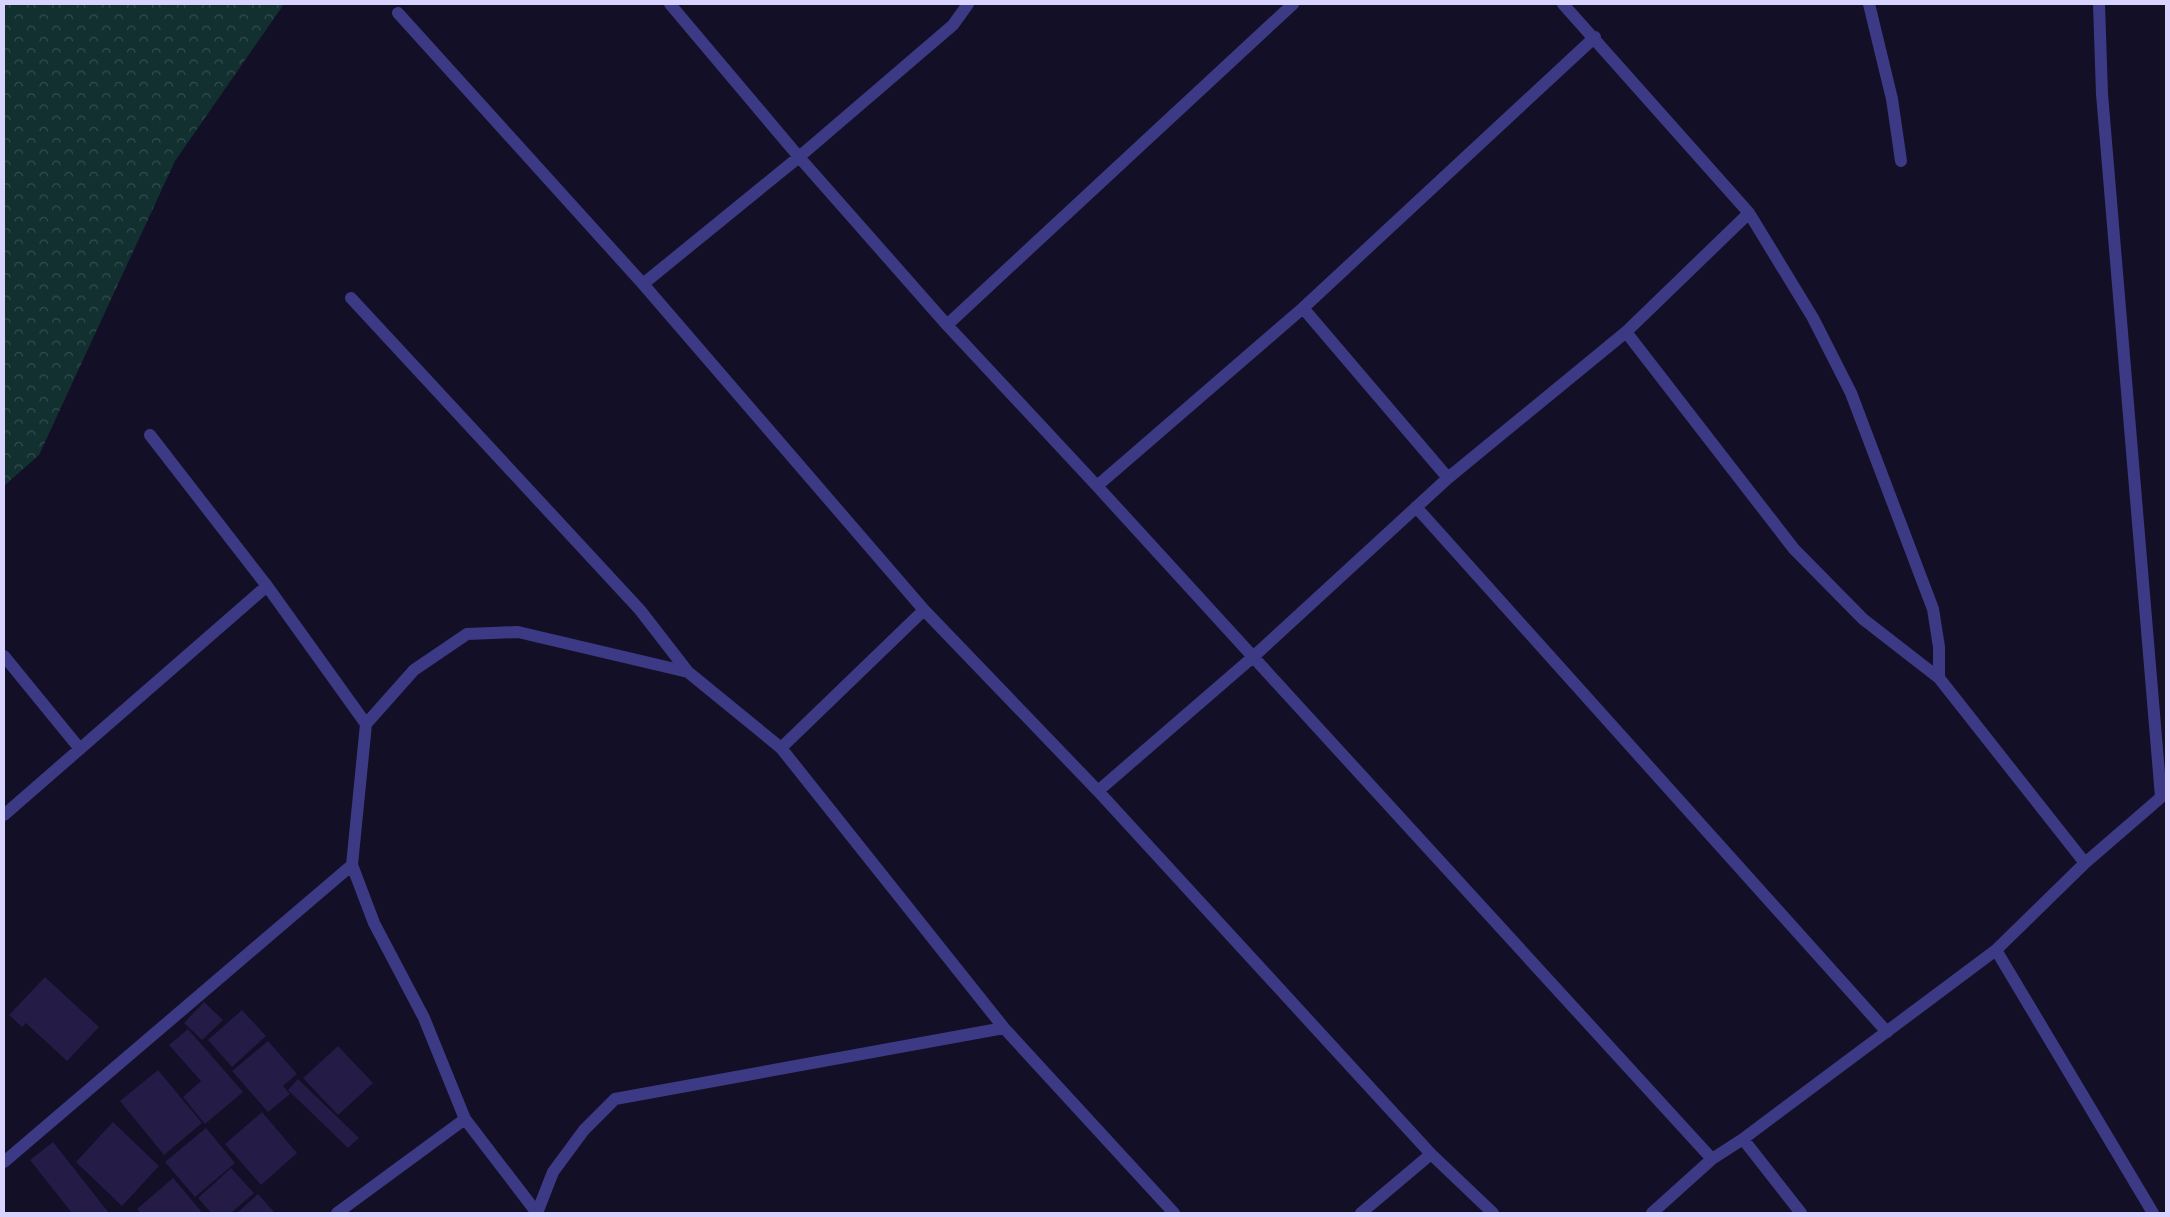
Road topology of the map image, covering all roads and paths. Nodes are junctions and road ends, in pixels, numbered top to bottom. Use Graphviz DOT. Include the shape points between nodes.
graph roads {
  1 [pos="670,4"];
  2 [pos="968,4"];
  3 [pos="1293,4"];
  4 [pos="1564,4"];
  5 [pos="1869,4"];
  6 [pos="2099,4"];
  7 [pos="398,13"];
  8 [pos="1595,37"];
  9 [pos="798,157"];
  10 [pos="1901,161"];
  11 [pos="1749,213"];
  12 [pos="643,284"];
  13 [pos="350,298"];
  14 [pos="1303,308"];
  15 [pos="947,325"];
  16 [pos="1626,332"];
  17 [pos="150,435"];
  18 [pos="1448,478"];
  19 [pos="1097,486"];
  20 [pos="1416,508"];
  21 [pos="267,586"];
  22 [pos="924,610"];
  23 [pos="4,656"];
  24 [pos="1253,657"];
  25 [pos="688,672"];
  26 [pos="1939,678"];
  27 [pos="366,724"];
  28 [pos="781,748"];
  29 [pos="80,749"];
  30 [pos="1098,791"];
  31 [pos="2164,795"];
  32 [pos="4,815"];
  33 [pos="2085,864"];
  34 [pos="352,865"];
  35 [pos="1996,950"];
  36 [pos="1004,1028"];
  37 [pos="1887,1032"];
  38 [pos="465,1120"];
  39 [pos="1742,1139"];
  40 [pos="1430,1154"];
  41 [pos="1712,1159"];
  42 [pos="4,1162"];
  43 [pos="337,1213"];
  44 [pos="537,1213"];
  45 [pos="1174,1213"];
  46 [pos="1360,1213"];
  47 [pos="1493,1213"];
  48 [pos="1652,1213"];
  49 [pos="1801,1213"];
  50 [pos="2153,1213"];
  1 -- 9 [label="street"];
  2 -- 9 [label="street" via="953,25"];
  3 -- 15 [label="street"];
  4 -- 8 [label="street"];
  5 -- 10 [label="street" via="1892,99"];
  6 -- 31 [label="street" via="2102,94"];
  7 -- 12 [label="street"];
  8 -- 11 [label="street"];
  8 -- 14 [label="street"];
  9 -- 12 [label="street"];
  9 -- 15 [label="street"];
  11 -- 16 [label="street"];
  11 -- 26 [label="street" via="1813,318 1850,393 1932,609 1939,647"];
  12 -- 22 [label="street"];
  13 -- 25 [label="street" via="640,610"];
  14 -- 18 [label="street"];
  14 -- 19 [label="street"];
  15 -- 19 [label="street"];
  16 -- 18 [label="street"];
  16 -- 26 [label="street" via="1794,549 1863,619"];
  17 -- 21 [label="street"];
  18 -- 20 [label="street"];
  19 -- 24 [label="street"];
  20 -- 24 [label="street"];
  20 -- 37 [label="street"];
  21 -- 27 [label="street"];
  21 -- 29 [label="street"];
  22 -- 28 [label="street"];
  22 -- 30 [label="street"];
  23 -- 29 [label="street"];
  24 -- 30 [label="street"];
  24 -- 41 [label="street"];
  25 -- 27 [label="street" via="518,632 467,634 414,670"];
  25 -- 28 [label="street"];
  26 -- 33 [label="street"];
  27 -- 34 [label="street"];
  28 -- 36 [label="street"];
  29 -- 32 [label="street"];
  30 -- 40 [label="street"];
  31 -- 33 [label="street"];
  33 -- 35 [label="street"];
  34 -- 38 [label="street" via="374,924 424,1018"];
  34 -- 42 [label="street"];
  35 -- 37 [label="street"];
  35 -- 50 [label="street"];
  36 -- 44 [label="street" via="615,1099 584,1130 553,1172"];
  36 -- 45 [label="street"];
  37 -- 39 [label="street"];
  38 -- 43 [label="street"];
  38 -- 44 [label="street"];
  39 -- 41 [label="street"];
  39 -- 49 [label="street"];
  40 -- 46 [label="street"];
  40 -- 47 [label="street"];
  41 -- 48 [label="street"];
}
